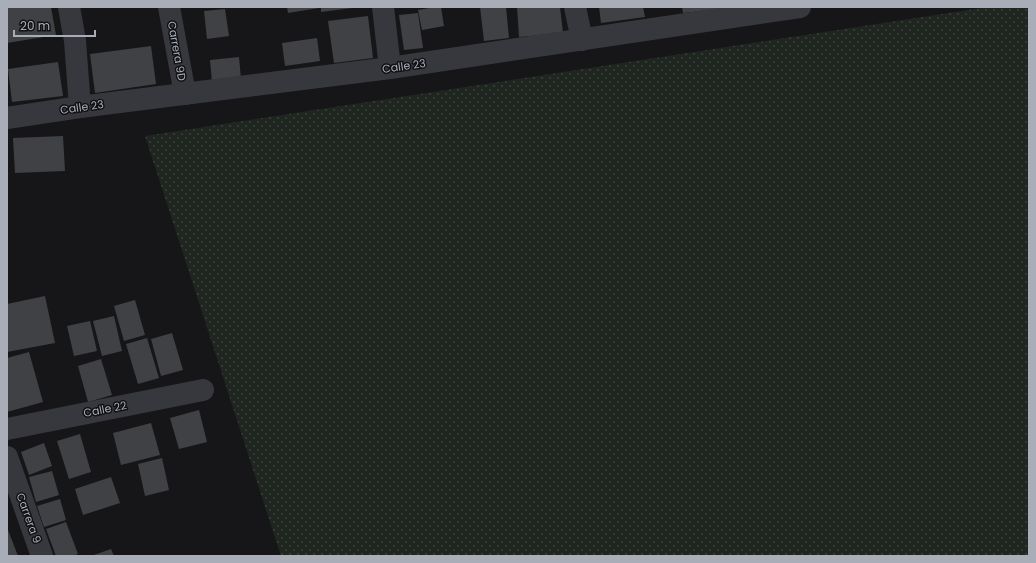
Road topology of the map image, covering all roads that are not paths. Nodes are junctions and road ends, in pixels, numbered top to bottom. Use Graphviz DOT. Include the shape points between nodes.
graph roads {
  1 [pos="70,7"];
  2 [pos="169,7"];
  3 [pos="382,7"];
  4 [pos="575,7"];
  5 [pos="800,7"];
  6 [pos="768,10"];
  7 [pos="582,40"];
  8 [pos="390,68"];
  9 [pos="185,94"];
  10 [pos="80,106"];
  11 [pos="7,118"];
  12 [pos="203,390"];
  13 [pos="7,429"];
  14 [pos="7,457"];
  15 [pos="42,556"];
  1 -- 10 [label="street"];
  2 -- 9 [label="street, Carrera 9D"];
  3 -- 8 [label="street"];
  4 -- 7 [label="street"];
  5 -- 6 [label="street, Calle 23"];
  6 -- 7 [label="street, Calle 23"];
  7 -- 8 [label="street, Calle 23"];
  8 -- 9 [label="street, Calle 23"];
  9 -- 10 [label="street, Calle 23"];
  10 -- 11 [label="street, Calle 23"];
  12 -- 13 [label="street, Calle 22"];
  14 -- 15 [label="street, Carrera 9"];
}
